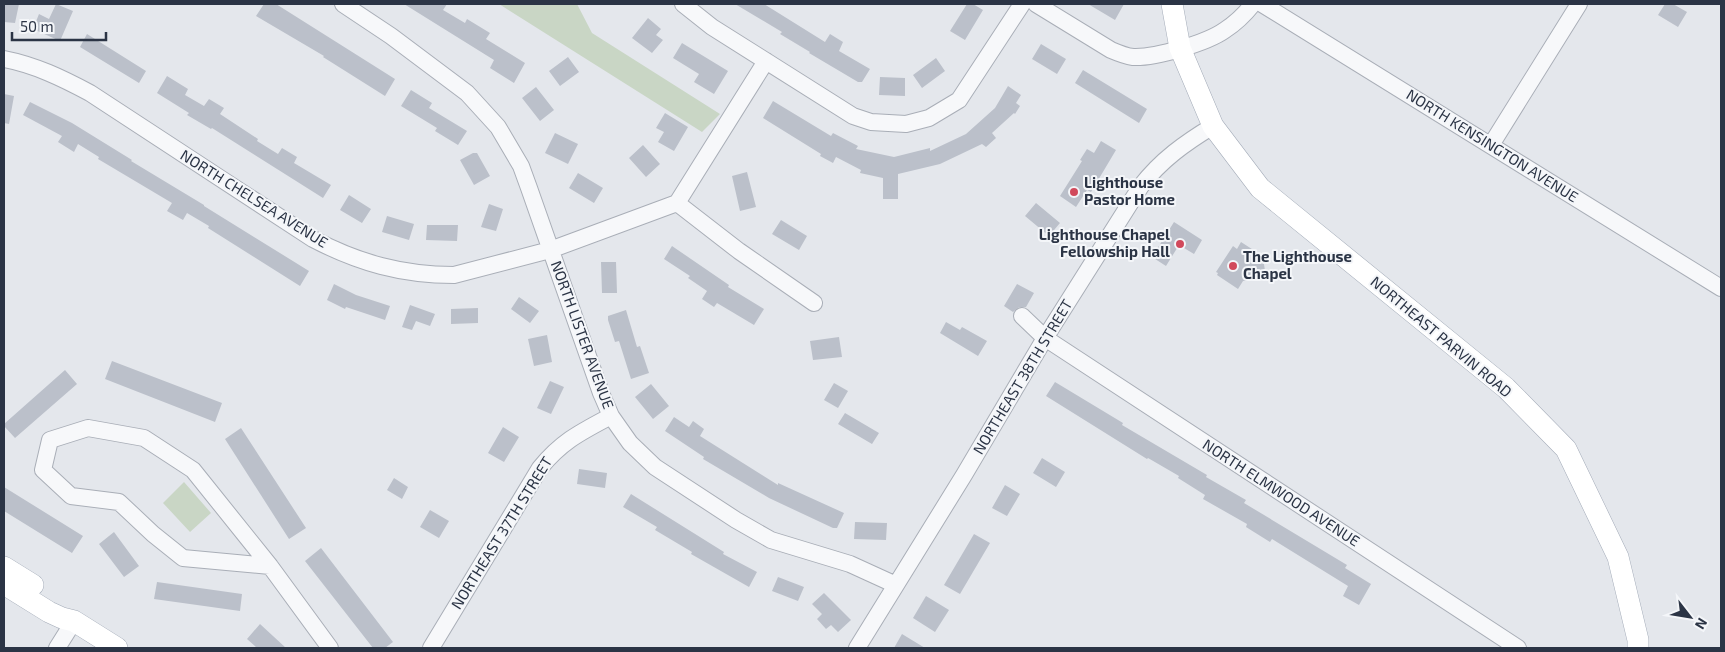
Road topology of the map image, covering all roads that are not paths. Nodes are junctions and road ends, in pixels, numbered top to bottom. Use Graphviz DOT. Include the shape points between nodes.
graph roads {
  1 [pos="343,4"];
  2 [pos="683,4"];
  3 [pos="1022,4"];
  4 [pos="1036,4"];
  5 [pos="1172,4"];
  6 [pos="1253,4"];
  7 [pos="1262,4"];
  8 [pos="1579,4"];
  9 [pos="1180,48"];
  10 [pos="4,59"];
  11 [pos="766,61"];
  12 [pos="1213,126"];
  13 [pos="1491,145"];
  14 [pos="677,202"];
  15 [pos="550,250"];
  16 [pos="1721,288"];
  17 [pos="814,303"];
  18 [pos="1022,316"];
  19 [pos="1045,338"];
  20 [pos="611,416"];
  21 [pos="270,566"];
  22 [pos="4,567"];
  23 [pos="4,584"];
  24 [pos="896,585"];
  25 [pos="74,621"];
  26 [pos="57,648"];
  27 [pos="117,648"];
  28 [pos="330,648"];
  29 [pos="431,648"];
  30 [pos="857,648"];
  31 [pos="1518,648"];
  32 [pos="1638,648"];
  1 -- 15 [label="street, NORTH LISTER AVENUE" via="450,79 484,109 521,166"];
  2 -- 11 [label="street" via="712,27"];
  3 -- 11 [label="street" via="959,100 930,118 906,124 871,122 853,116"];
  4 -- 9 [label="street" via="1119,54 1147,56"];
  5 -- 9 [label="main road, NORTHEAST PARVIN ROAD"];
  6 -- 9 [label="street" via="1224,32"];
  7 -- 13 [label="street, NORTH KENSINGTON AVENUE"];
  8 -- 13 [label="street"];
  9 -- 12 [label="main road, NORTHEAST PARVIN ROAD"];
  10 -- 15 [label="street, NORTH CHELSEA AVENUE" via="39,69 90,93 313,239 363,262 416,273 454,275"];
  11 -- 14 [label="street"];
  12 -- 19 [label="street, NORTHEAST 38TH STREET" via="1168,156 1149,176"];
  12 -- 32 [label="main road, NORTHEAST PARVIN ROAD" via="1260,188 1506,388 1566,449 1618,556"];
  13 -- 16 [label="street, NORTH KENSINGTON AVENUE"];
  14 -- 15 [label="street"];
  14 -- 17 [label="street" via="739,251"];
  15 -- 20 [label="street, NORTH LISTER AVENUE"];
  18 -- 19 [label="street, NORTH ELMWOOD AVENUE"];
  19 -- 24 [label="street, NORTHEAST 38TH STREET"];
  19 -- 31 [label="street, NORTH ELMWOOD AVENUE"];
  20 -- 24 [label="street, NORTH LISTER AVENUE" via="630,443 655,467 736,520 771,540 850,564"];
  20 -- 29 [label="street, NORTHEAST 37TH STREET" via="571,438 540,468"];
  21 -- 21 [label="street" via="193,470 144,438 88,428 50,440 42,470 71,496 119,502 183,558"];
  21 -- 28 [label="street"];
  22 -- 25 [label="main road" via="59,601"];
  23 -- 25 [label="main road" via="49,612"];
  24 -- 30 [label="street, NORTHEAST 38TH STREET"];
  25 -- 26 [label="street"];
  25 -- 27 [label="main road"];
}
